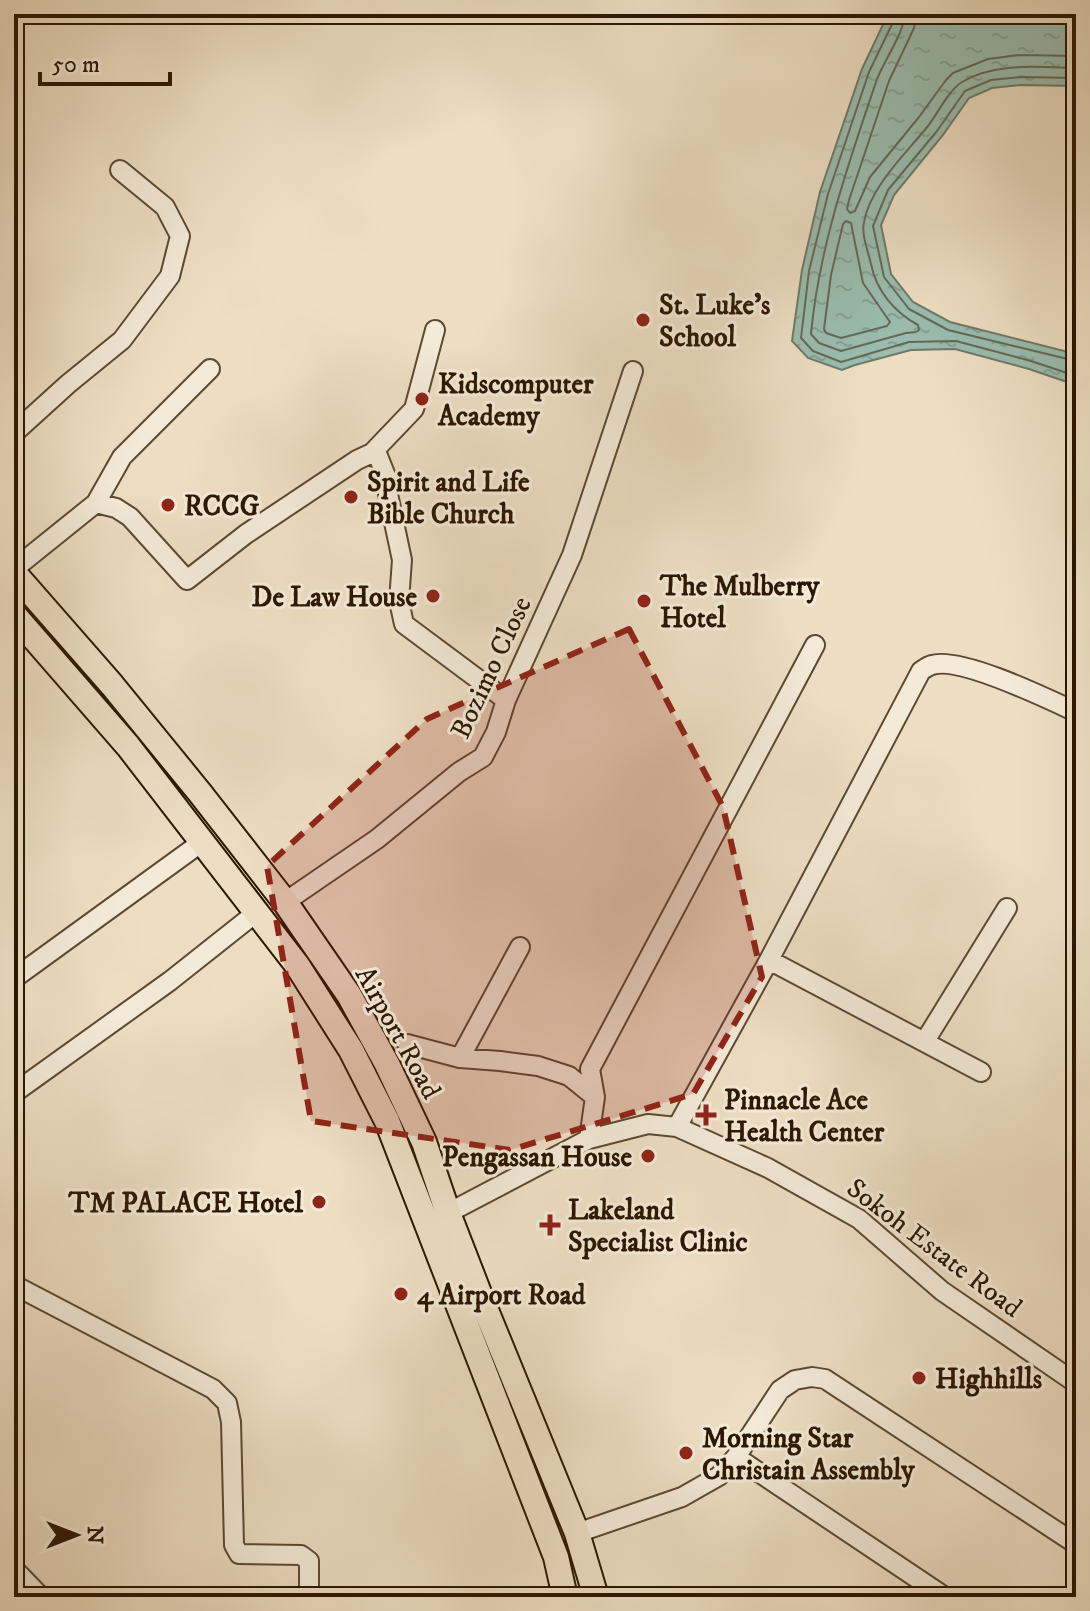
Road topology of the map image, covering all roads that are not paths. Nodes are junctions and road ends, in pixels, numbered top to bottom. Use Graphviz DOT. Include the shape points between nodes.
graph roads {
  1 [pos="120,170"];
  2 [pos="435,330"];
  3 [pos="210,369"];
  4 [pos="633,371"];
  5 [pos="14,433"];
  6 [pos="372,453"];
  7 [pos="96,503"];
  8 [pos="14,571"];
  9 [pos="18,628"];
  10 [pos="815,645"];
  11 [pos="506,700"];
  12 [pos="1076,712"];
  13 [pos="200,793"];
  14 [pos="179,811"];
  15 [pos="202,842"];
  16 [pos="285,902"];
  17 [pos="1007,908"];
  18 [pos="257,912"];
  19 [pos="520,947"];
  20 [pos="769,960"];
  21 [pos="14,977"];
  22 [pos="925,1041"];
  23 [pos="407,1044"];
  24 [pos="460,1058"];
  25 [pos="981,1072"];
  26 [pos="14,1093"];
  27 [pos="595,1097"];
  28 [pos="677,1127"];
  29 [pos="589,1139"];
  30 [pos="448,1213"];
  31 [pos="14,1285"];
  32 [pos="1076,1383"];
  33 [pos="736,1457"];
  34 [pos="577,1533"];
  35 [pos="1076,1544"];
  36 [pos="14,1569"];
  37 [pos="598,1596"];
  38 [pos="41,1597"];
  39 [pos="309,1597"];
  40 [pos="565,1597"];
  41 [pos="945,1597"];
  1 -- 5 [label="street" via="165,207 180,236 170,276 122,340"];
  2 -- 6 [label="street" via="414,409"];
  3 -- 7 [label="street" via="122,457"];
  4 -- 11 [label="street, Bozimo Close" via="572,555"];
  6 -- 7 [label="street" via="246,534 187,580 130,517"];
  6 -- 11 [label="street" via="388,481 402,560 399,601 404,624"];
  7 -- 8 [label="street"];
  8 -- 13 [label="main road, Airport Road"];
  9 -- 14 [label="main road, Airport Road" via="128,746"];
  10 -- 27 [label="street" via="590,1069"];
  11 -- 16 [label="street, Bozimo Close" via="483,757"];
  12 -- 20 [label="street" via="957,666 934,664 921,671"];
  13 -- 14 [label="main road"];
  13 -- 16 [label="main road, Airport Road"];
  14 -- 15 [label="main road, Airport Road"];
  15 -- 18 [label="main road, Airport Road"];
  15 -- 21 [label="street"];
  16 -- 30 [label="main road, Airport Road" via="349,995 387,1064 424,1142"];
  17 -- 22 [label="street"];
  18 -- 26 [label="street"];
  18 -- 40 [label="main road, Airport Road" via="351,1050 387,1121 556,1557"];
  19 -- 24 [label="street"];
  20 -- 22 [label="street"];
  20 -- 28 [label="street"];
  22 -- 25 [label="street"];
  23 -- 24 [label="street"];
  24 -- 27 [label="street" via="538,1066 569,1076"];
  27 -- 29 [label="street"];
  28 -- 29 [label="street, Sokoh Estate Road" via="648,1124"];
  28 -- 32 [label="street, Sokoh Estate Road" via="768,1168 859,1219 942,1291"];
  29 -- 30 [label="street, Sokoh Estate Road"];
  30 -- 34 [label="main road, Airport Road"];
  31 -- 39 [label="street" via="213,1389 227,1403 234,1545 239,1554 301,1555 309,1561"];
  33 -- 34 [label="street" via="719,1476 682,1497"];
  33 -- 35 [label="street" via="780,1390 795,1380 825,1379"];
  33 -- 41 [label="street"];
  34 -- 37 [label="main road, Airport Road"];
  36 -- 38 [label="street"];
}
